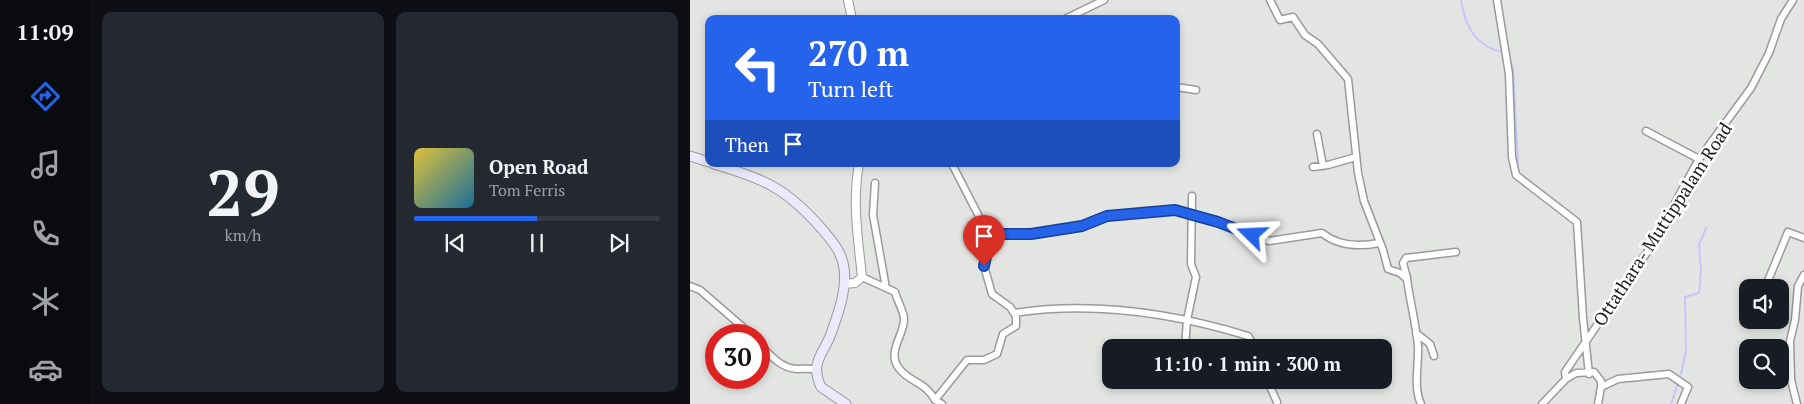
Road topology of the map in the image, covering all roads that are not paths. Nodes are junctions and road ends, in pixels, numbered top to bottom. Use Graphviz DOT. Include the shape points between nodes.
graph roads {
  1 [pos="848,0"];
  2 [pos="1104,0"];
  3 [pos="1270,0"];
  4 [pos="1497,0"];
  5 [pos="1793,0"];
  6 [pos="851,15"];
  7 [pos="1073,15"];
  8 [pos="1180,88"];
  9 [pos="1196,90"];
  10 [pos="1646,131"];
  11 [pos="1317,134"];
  12 [pos="690,156"];
  13 [pos="1356,157"];
  14 [pos="1699,159"];
  15 [pos="705,161"];
  16 [pos="1323,166"];
  17 [pos="723,167"];
  18 [pos="859,167"];
  19 [pos="954,167"];
  20 [pos="1312,167"];
  21 [pos="876,183"];
  22 [pos="1192,196"];
  23 [pos="1192,214"];
  24 [pos="988,234"];
  25 [pos="1804,238"];
  26 [pos="1379,242"];
  27 [pos="1456,252"];
  28 [pos="1804,275"];
  29 [pos="862,277"];
  30 [pos="1769,279"];
  31 [pos="1407,280"];
  32 [pos="844,284"];
  33 [pos="690,286"];
  34 [pos="886,288"];
  35 [pos="1014,313"];
  36 [pos="1187,320"];
  37 [pos="739,324"];
  38 [pos="1416,333"];
  39 [pos="1186,339"];
  40 [pos="1250,339"];
  41 [pos="1585,343"];
  42 [pos="770,356"];
  43 [pos="1434,356"];
  44 [pos="817,370"];
  45 [pos="1589,374"];
  46 [pos="1566,379"];
  47 [pos="1601,387"];
  48 [pos="1271,389"];
  49 [pos="935,400"];
  50 [pos="1277,402"];
  51 [pos="846,404"];
  52 [pos="942,404"];
  53 [pos="1421,404"];
  54 [pos="1542,404"];
  55 [pos="1598,404"];
  56 [pos="1681,404"];
  57 [pos="1797,404"];
  1 -- 6 [label="street"];
  2 -- 7 [label="street"];
  3 -- 13 [label="street" via="1280,20 1293,17 1305,35 1318,44 1348,78"];
  4 -- 41 [label="street" via="1509,74 1516,175 1577,222"];
  5 -- 14 [label="street, Ottathara- Muttippalam Road" via="1781,18 1751,88"];
  8 -- 9 [label="street"];
  10 -- 14 [label="street"];
  11 -- 16 [label="street"];
  12 -- 15 [label="main road"];
  13 -- 16 [label="street"];
  13 -- 26 [label="street" via="1364,201"];
  14 -- 41 [label="street, Ottathara- Muttippalam Road" via="1652,245"];
  16 -- 20 [label="street"];
  17 -- 32 [label="main road" via="780,189 802,207 834,243 844,268"];
  18 -- 29 [label="street" via="855,207"];
  19 -- 24 [label="street"];
  21 -- 34 [label="street" via="873,215"];
  22 -- 23 [label="street"];
  23 -- 24 [label="street" via="1175,210 1107,216 1082,226 1031,234"];
  23 -- 26 [label="street" via="1269,241 1322,233 1344,244"];
  23 -- 36 [label="street" via="1191,264 1196,277"];
  24 -- 35 [label="street" via="984,266 992,294 1010,306"];
  25 -- 30 [label="street" via="1788,232"];
  26 -- 31 [label="street" via="1388,269 1400,273"];
  27 -- 31 [label="street" via="1406,258 1403,263"];
  28 -- 57 [label="street" via="1798,286 1790,341 1791,380"];
  29 -- 32 [label="street" via="855,283"];
  29 -- 34 [label="street"];
  31 -- 38 [label="street"];
  32 -- 44 [label="main road" via="840,309 831,336 818,357"];
  33 -- 37 [label="street" via="700,290"];
  34 -- 49 [label="street" via="895,292 904,318 896,344 897,366 911,380 920,382 929,390"];
  35 -- 36 [label="street" via="1100,308"];
  35 -- 49 [label="street" via="1016,326 1003,334 997,354 984,360 967,360"];
  36 -- 39 [label="street"];
  36 -- 40 [label="street"];
  38 -- 43 [label="street" via="1430,344"];
  38 -- 53 [label="street" via="1418,398"];
  41 -- 45 [label="street"];
  41 -- 46 [label="street, Ottathara- Muttippalam Road" via="1565,372"];
  42 -- 44 [label="street" via="796,369"];
  44 -- 51 [label="main road" via="821,387"];
  45 -- 46 [label="street" via="1576,373"];
  45 -- 47 [label="street" via="1594,372 1601,381"];
  46 -- 54 [label="street, Ottathara- Muttippalam Road"];
  47 -- 55 [label="street"];
  47 -- 56 [label="street" via="1618,379 1669,374 1688,387"];
  48 -- 50 [label="street"];
  49 -- 52 [label="street"];
}
